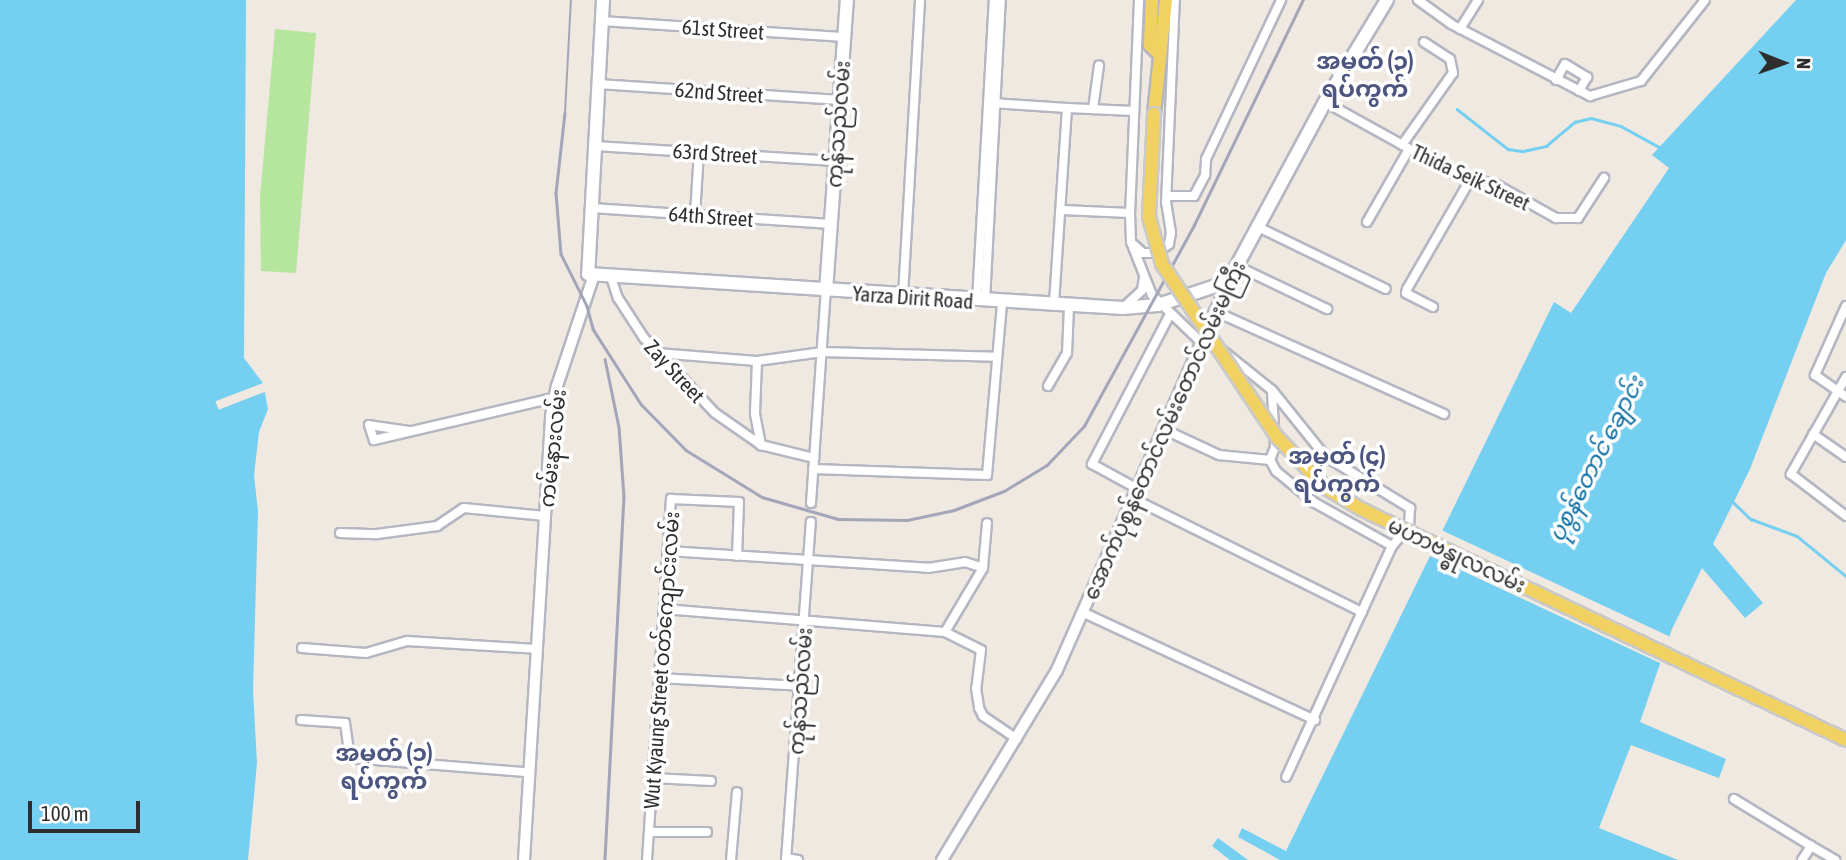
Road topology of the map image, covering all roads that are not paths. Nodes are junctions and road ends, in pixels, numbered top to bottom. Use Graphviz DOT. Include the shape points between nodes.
graph roads {
  1 [pos="603,0"];
  2 [pos="609,0"];
  3 [pos="847,0"];
  4 [pos="920,0"];
  5 [pos="994,0"];
  6 [pos="1001,0"];
  7 [pos="1139,0"];
  8 [pos="1152,0"];
  9 [pos="1166,0"];
  10 [pos="1175,0"];
  11 [pos="1281,0"];
  12 [pos="1418,0"];
  13 [pos="1478,0"];
  14 [pos="1705,0"];
  15 [pos="1384,1"];
  16 [pos="605,22"];
  17 [pos="1460,29"];
  18 [pos="844,37"];
  19 [pos="995,40"];
  20 [pos="1424,42"];
  21 [pos="1158,53"];
  22 [pos="1099,65"];
  23 [pos="1556,80"];
  24 [pos="601,84"];
  25 [pos="1579,91"];
  26 [pos="839,100"];
  27 [pos="992,103"];
  28 [pos="1325,103"];
  29 [pos="1067,108"];
  30 [pos="1093,109"];
  31 [pos="1134,111"];
  32 [pos="598,147"];
  33 [pos="1406,147"];
  34 [pos="699,152"];
  35 [pos="835,161"];
  36 [pos="1471,178"];
  37 [pos="1604,178"];
  38 [pos="1167,196"];
  39 [pos="595,209"];
  40 [pos="1062,210"];
  41 [pos="1130,213"];
  42 [pos="695,215"];
  43 [pos="1367,222"];
  44 [pos="831,223"];
  45 [pos="1256,226"];
  46 [pos="1131,242"];
  47 [pos="1237,266"];
  48 [pos="591,275"];
  49 [pos="611,277"];
  50 [pos="1144,278"];
  51 [pos="1228,282"];
  52 [pos="1386,289"];
  53 [pos="826,291"];
  54 [pos="903,296"];
  55 [pos="981,301"];
  56 [pos="1002,302"];
  57 [pos="1158,305"];
  58 [pos="1054,306"];
  59 [pos="1846,306"];
  60 [pos="1069,307"];
  61 [pos="1433,307"];
  62 [pos="1123,308"];
  63 [pos="1327,309"];
  64 [pos="1214,311"];
  65 [pos="1169,316"];
  66 [pos="1201,342"];
  67 [pos="822,352"];
  68 [pos="657,353"];
  69 [pos="996,357"];
  70 [pos="757,361"];
  71 [pos="1846,377"];
  72 [pos="1048,386"];
  73 [pos="1272,390"];
  74 [pos="1838,391"];
  75 [pos="1846,397"];
  76 [pos="551,398"];
  77 [pos="1444,414"];
  78 [pos="1163,429"];
  79 [pos="409,431"];
  80 [pos="1814,434"];
  81 [pos="761,445"];
  82 [pos="1846,457"];
  83 [pos="814,458"];
  84 [pos="1270,460"];
  85 [pos="813,469"];
  86 [pos="1134,493"];
  87 [pos="811,503"];
  88 [pos="544,515"];
  89 [pos="1846,516"];
  90 [pos="811,523"];
  91 [pos="987,523"];
  92 [pos="340,533"];
  93 [pos="1392,546"];
  94 [pos="668,551"];
  95 [pos="737,556"];
  96 [pos="809,560"];
  97 [pos="983,568"];
  98 [pos="664,609"];
  99 [pos="1082,612"];
  100 [pos="1362,612"];
  101 [pos="805,619"];
  102 [pos="945,632"];
  103 [pos="302,648"];
  104 [pos="535,649"];
  105 [pos="659,678"];
  106 [pos="800,686"];
  107 [pos="301,720"];
  108 [pos="1315,720"];
  109 [pos="1017,738"];
  110 [pos="1846,740"];
  111 [pos="525,772"];
  112 [pos="1286,777"];
  113 [pos="653,778"];
  114 [pos="711,781"];
  115 [pos="737,792"];
  116 [pos="1734,799"];
  117 [pos="649,832"];
  118 [pos="707,832"];
  119 [pos="1811,846"];
  120 [pos="786,859"];
  121 [pos="522,860"];
  122 [pos="648,860"];
  123 [pos="731,860"];
  124 [pos="798,860"];
  125 [pos="942,860"];
  126 [pos="1802,860"];
  127 [pos="1835,860"];
  1 -- 16 [label="main road, ကမ်းနားလမ်း"];
  2 -- 16 [label="main road, ကမ်းနားလမ်း"];
  3 -- 18 [label="main road, ကုန်သည်လမ်း"];
  4 -- 54 [label="street"];
  5 -- 19 [label="street"];
  6 -- 19 [label="street"];
  7 -- 31 [label="street"];
  8 -- 21 [label="main road, မဟာဗန္ဓုလလမ်း" via="1150,45"];
  9 -- 21 [label="main road, မဟာဗန္ဓုလလမ်း" via="1163,44"];
  10 -- 38 [label="street"];
  11 -- 38 [label="street" via="1206,159 1205,174 1194,196"];
  12 -- 17 [label="street"];
  13 -- 17 [label="street"];
  14 -- 25 [label="street" via="1641,81 1590,96"];
  15 -- 28 [label="main road, အောက်ပုစွန်တောင်လမ်းတောင်လမ်းမကြီး"];
  16 -- 18 [label="street, 61st Street"];
  16 -- 24 [label="main road, ကမ်းနားလမ်း"];
  17 -- 23 [label="street"];
  18 -- 26 [label="main road, ကုန်သည်လမ်း"];
  19 -- 27 [label="street"];
  20 -- 33 [label="street" via="1450,59 1453,73"];
  21 -- 110 [label="main road, မဟာဗန္ဓုလလမ်း, bridge" via="1149,217 1162,264 1277,437 1326,488 1361,509"];
  22 -- 30 [label="street"];
  23 -- 25 [label="street"];
  23 -- 25 [label="street" via="1566,64 1587,76"];
  24 -- 26 [label="street, 62nd Street"];
  24 -- 32 [label="main road, ကမ်းနားလမ်း"];
  26 -- 35 [label="main road, ကုန်သည်လမ်း"];
  27 -- 29 [label="street"];
  27 -- 55 [label="street"];
  28 -- 33 [label="street, Thida Seik Street"];
  28 -- 45 [label="main road, အောက်ပုစွန်တောင်လမ်းတောင်လမ်းမကြီး"];
  29 -- 30 [label="street"];
  29 -- 40 [label="street"];
  30 -- 31 [label="street"];
  31 -- 41 [label="street"];
  32 -- 34 [label="street, 63rd Street"];
  32 -- 39 [label="main road, ကမ်းနားလမ်း"];
  33 -- 36 [label="street, Thida Seik Street"];
  33 -- 43 [label="street"];
  34 -- 35 [label="street, 63rd Street"];
  34 -- 42 [label="street"];
  35 -- 44 [label="main road, ကုန်သည်လမ်း"];
  36 -- 37 [label="street, Thida Seik Street" via="1497,184 1567,221 1578,218"];
  36 -- 61 [label="street" via="1407,289 1406,293"];
  38 -- 46 [label="street" via="1169,244 1151,254"];
  39 -- 42 [label="street, 64th Street"];
  39 -- 48 [label="main road, ကမ်းနားလမ်း"];
  40 -- 41 [label="street"];
  40 -- 58 [label="street"];
  41 -- 46 [label="street"];
  42 -- 44 [label="street, 64th Street"];
  44 -- 53 [label="main road, ကုန်သည်လမ်း"];
  45 -- 47 [label="main road, အောက်ပုစွန်တောင်လမ်းတောင်လမ်းမကြီး"];
  45 -- 52 [label="street"];
  46 -- 50 [label="street"];
  47 -- 51 [label="main road, အောက်ပုစွန်တောင်လမ်းတောင်လမ်းမကြီး"];
  47 -- 63 [label="street"];
  48 -- 49 [label="main road, Yarza Dirit Road"];
  48 -- 76 [label="street, ကမ်းနားလမ်း"];
  49 -- 53 [label="main road, Yarza Dirit Road"];
  49 -- 68 [label="street, Zay Street" via="618,299"];
  50 -- 57 [label="street"];
  50 -- 62 [label="street" via="1142,290"];
  51 -- 57 [label="main road, Yarza Dirit Road"];
  51 -- 64 [label="street, အောက်ပုစွန်တောင်လမ်းတောင်လမ်းမကြီး"];
  53 -- 54 [label="main road, Yarza Dirit Road"];
  53 -- 67 [label="street"];
  54 -- 55 [label="main road, Yarza Dirit Road"];
  55 -- 56 [label="main road, Yarza Dirit Road"];
  56 -- 58 [label="main road, Yarza Dirit Road"];
  56 -- 69 [label="street"];
  57 -- 62 [label="main road, Yarza Dirit Road"];
  57 -- 65 [label="street"];
  58 -- 60 [label="main road, Yarza Dirit Road"];
  59 -- 74 [label="street" via="1815,375"];
  60 -- 62 [label="main road, Yarza Dirit Road"];
  60 -- 72 [label="street" via="1067,353"];
  64 -- 66 [label="street, အောက်ပုစွန်တောင်လမ်းတောင်လမ်းမကြီး"];
  64 -- 77 [label="street"];
  65 -- 66 [label="street"];
  65 -- 86 [label="street" via="1092,464"];
  66 -- 73 [label="street" via="1222,350"];
  66 -- 78 [label="street, အောက်ပုစွန်တောင်လမ်းတောင်လမ်းမကြီး"];
  67 -- 69 [label="street"];
  67 -- 70 [label="street"];
  67 -- 83 [label="street"];
  68 -- 70 [label="street"];
  68 -- 81 [label="street, Zay Street" via="715,413"];
  69 -- 85 [label="street" via="987,475"];
  70 -- 81 [label="street" via="755,414"];
  71 -- 74 [label="street"];
  73 -- 84 [label="street" via="1275,447"];
  73 -- 93 [label="street" via="1325,456 1410,508 1409,526"];
  74 -- 75 [label="street"];
  74 -- 80 [label="street"];
  76 -- 79 [label="street"];
  76 -- 88 [label="street, ကမ်းနားလမ်း"];
  78 -- 84 [label="street" via="1219,455"];
  78 -- 86 [label="street, အောက်ပုစွန်တောင်လမ်းတောင်လမ်းမကြီး"];
  80 -- 82 [label="street"];
  80 -- 89 [label="street" via="1791,474"];
  81 -- 83 [label="street"];
  83 -- 85 [label="street"];
  84 -- 93 [label="street" via="1276,471 1315,503"];
  85 -- 87 [label="street"];
  86 -- 99 [label="street, အောက်ပုစွန်တောင်လမ်းတောင်လမ်းမကြီး"];
  86 -- 100 [label="street"];
  88 -- 92 [label="street" via="464,508 438,526 377,534"];
  88 -- 104 [label="street, ကမ်းနားလမ်း"];
  90 -- 96 [label="street, ကုန်သည်လမ်း"];
  91 -- 97 [label="street"];
  93 -- 100 [label="street"];
  94 -- 95 [label="street"];
  94 -- 95 [label="street, Wut Kyaung Street ဝတ်ကျောင်းလမ်း" via="674,498 740,502"];
  94 -- 98 [label="street, Wut Kyaung Street ဝတ်ကျောင်းလမ်း"];
  95 -- 96 [label="street"];
  96 -- 97 [label="street" via="928,568 965,562"];
  96 -- 101 [label="street, ကုန်သည်လမ်း"];
  97 -- 102 [label="street"];
  98 -- 101 [label="street"];
  98 -- 105 [label="street, Wut Kyaung Street ဝတ်ကျောင်းလမ်း"];
  99 -- 108 [label="street"];
  99 -- 109 [label="street, အောက်ပုစွန်တောင်လမ်းတောင်လမ်းမကြီး" via="1057,670"];
  100 -- 108 [label="street"];
  101 -- 102 [label="street"];
  101 -- 106 [label="street, ကုန်သည်လမ်း"];
  102 -- 109 [label="street" via="981,650 975,688 979,708 983,716"];
  103 -- 104 [label="street" via="366,653 407,640"];
  104 -- 111 [label="street, ကမ်းနားလမ်း"];
  104 -- 121 [label="street, ကမ်းနားလမ်း"];
  105 -- 106 [label="street"];
  105 -- 113 [label="street, Wut Kyaung Street ဝတ်ကျောင်းလမ်း"];
  106 -- 120 [label="street, ကုန်သည်လမ်း"];
  107 -- 111 [label="street" via="345,723 350,758"];
  108 -- 112 [label="street"];
  109 -- 125 [label="street, အောက်ပုစွန်တောင်လမ်းတောင်လမ်းမကြီး"];
  111 -- 121 [label="street, ကမ်းနားလမ်း"];
  113 -- 114 [label="street"];
  113 -- 117 [label="street, Wut Kyaung Street ဝတ်ကျောင်းလမ်း"];
  115 -- 123 [label="street"];
  116 -- 119 [label="street"];
  117 -- 118 [label="street"];
  117 -- 122 [label="street, Wut Kyaung Street ဝတ်ကျောင်းလမ်း"];
  119 -- 126 [label="street"];
  119 -- 127 [label="street"];
  120 -- 124 [label="street"];
}
